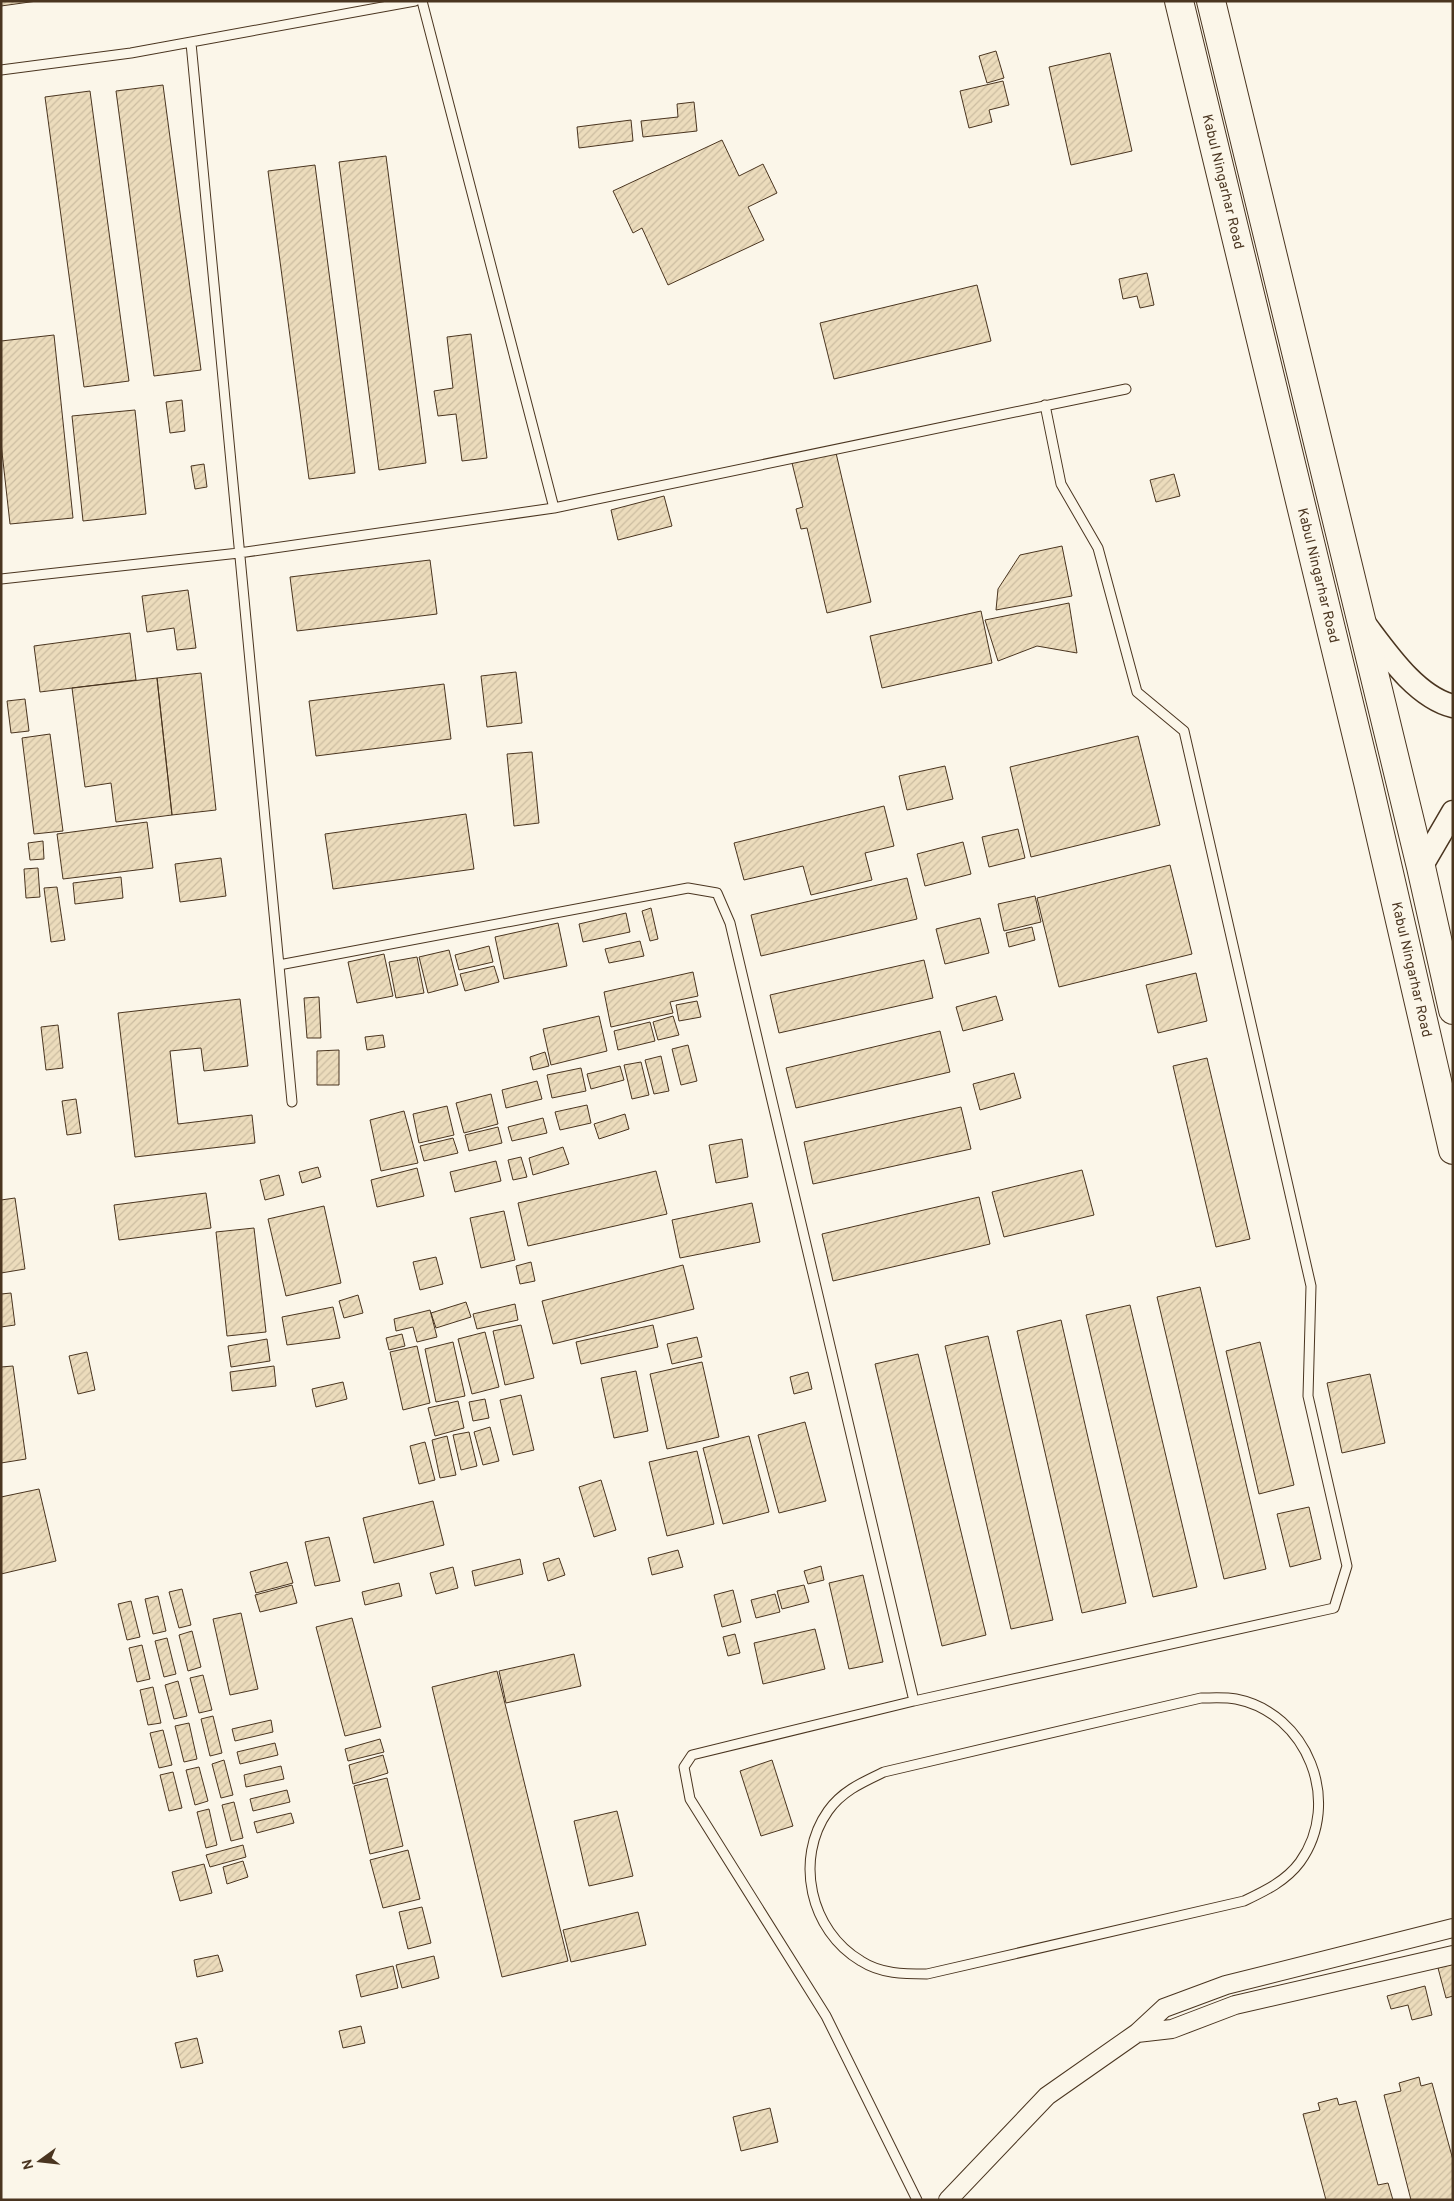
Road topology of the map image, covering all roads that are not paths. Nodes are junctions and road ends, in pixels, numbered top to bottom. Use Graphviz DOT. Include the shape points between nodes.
graph roads {
  1 [pos="415,1"];
  2 [pos="422,1"];
  3 [pos="1179,1"];
  4 [pos="1210,1"];
  5 [pos="191,43"];
  6 [pos="1,70"];
  7 [pos="1126,389"];
  8 [pos="1045,406"];
  9 [pos="554,508"];
  10 [pos="240,553"];
  11 [pos="1,579"];
  12 [pos="1359,618"];
  13 [pos="1453,706"];
  14 [pos="1453,812"];
  15 [pos="1421,867"];
  16 [pos="279,965"];
  17 [pos="1453,1010"];
  18 [pos="292,1102"];
  19 [pos="1453,1150"];
  20 [pos="1201,1698"];
  21 [pos="914,1701"];
  22 [pos="1453,1928"];
  23 [pos="1453,1955"];
  24 [pos="1137,2033"];
  25 [pos="917,2200"];
  26 [pos="948,2200"];
  1 -- 5 [label="lane"];
  2 -- 9 [label="lane"];
  3 -- 19 [label="highway, Kabul Ningarhar Road" via="1368,782"];
  4 -- 12 [label="highway"];
  5 -- 6 [label="lane"];
  5 -- 10 [label="lane"];
  7 -- 8 [label="lane"];
  8 -- 9 [label="lane"];
  8 -- 21 [label="lane" via="1061,484 1098,548 1137,692 1184,731 1311,1286 1308,1396 1347,1566 1334,1608"];
  9 -- 10 [label="lane"];
  10 -- 11 [label="lane"];
  10 -- 16 [label="lane"];
  12 -- 13 [label="street" via="1402,673 1441,703"];
  12 -- 15 [label="highway"];
  14 -- 15 [label="street"];
  15 -- 17 [label="highway"];
  16 -- 18 [label="lane"];
  16 -- 21 [label="lane" via="688,888 717,893 732,933"];
  20 -- 20 [label="lane" via="1236,1699 1268,1711 1294,1733 1312,1763 1319,1796 1315,1830 1300,1862 1275,1886 1244,1901 927,1974 893,1974 861,1962 834,1939 816,1910 809,1876 813,1842 828,1811 853,1786 884,1772"];
  21 -- 25 [label="lane" via="692,1755 684,1767 690,1799 826,2016"];
  22 -- 24 [label="street" via="1226,1985 1164,2008"];
  23 -- 24 [label="street" via="1235,2005 1172,2029"];
  24 -- 26 [label="street" via="1047,2096"];
}
